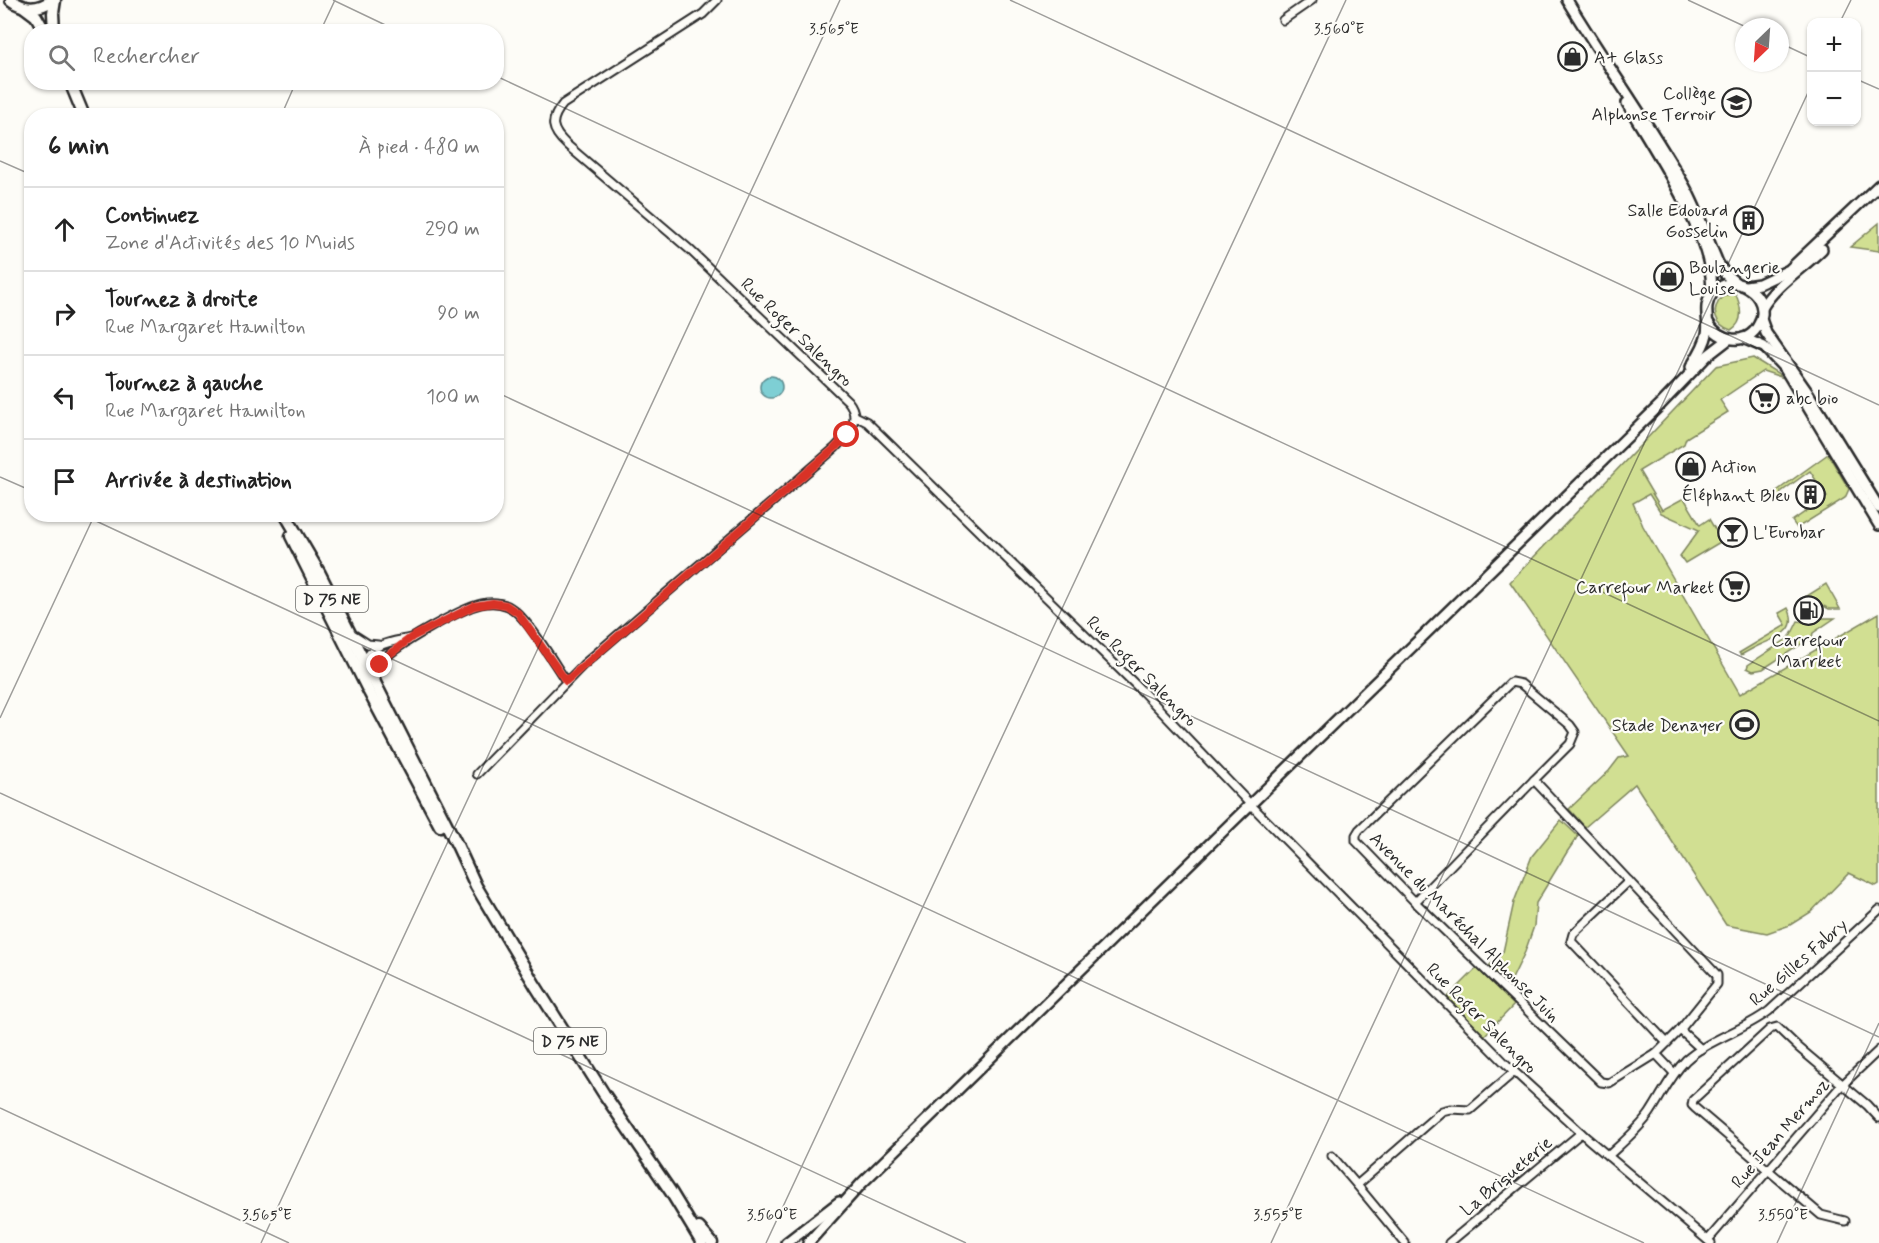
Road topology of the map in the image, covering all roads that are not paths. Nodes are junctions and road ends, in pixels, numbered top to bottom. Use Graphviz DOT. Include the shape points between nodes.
graph roads {
  1 [pos="11,0"];
  2 [pos="54,0"];
  3 [pos="717,0"];
  4 [pos="1312,0"];
  5 [pos="1567,0"];
  6 [pos="24,7"];
  7 [pos="1283,20"];
  8 [pos="40,24"];
  9 [pos="54,24"];
  10 [pos="1606,64"];
  11 [pos="73,90"];
  12 [pos="81,108"];
  13 [pos="1879,185"];
  14 [pos="1879,194"];
  15 [pos="1736,284"];
  16 [pos="1746,286"];
  17 [pos="1711,295"];
  18 [pos="1762,308"];
  19 [pos="1761,319"];
  20 [pos="1708,322"];
  21 [pos="1743,338"];
  22 [pos="1729,339"];
  23 [pos="1684,379"];
  24 [pos="855,416"];
  25 [pos="1879,508"];
  26 [pos="284,522"];
  27 [pos="290,522"];
  28 [pos="1879,525"];
  29 [pos="346,626"];
  30 [pos="412,637"];
  31 [pos="378,645"];
  32 [pos="351,655"];
  33 [pos="386,657"];
  34 [pos="364,661"];
  35 [pos="362,679"];
  36 [pos="566,681"];
  37 [pos="376,686"];
  38 [pos="477,774"];
  39 [pos="1534,780"];
  40 [pos="1251,805"];
  41 [pos="1629,880"];
  42 [pos="476,885"];
  43 [pos="1415,902"];
  44 [pos="1879,910"];
  45 [pos="1680,1030"];
  46 [pos="1667,1043"];
  47 [pos="1701,1049"];
  48 [pos="1879,1050"];
  49 [pos="1656,1054"];
  50 [pos="1514,1072"];
  51 [pos="1674,1073"];
  52 [pos="1842,1084"];
  53 [pos="1879,1118"];
  54 [pos="1581,1133"];
  55 [pos="1332,1156"];
  56 [pos="1608,1156"];
  57 [pos="1768,1170"];
  58 [pos="862,1183"];
  59 [pos="1357,1185"];
  60 [pos="671,1192"];
  61 [pos="1845,1221"];
  62 [pos="1710,1242"];
  63 [pos="702,1243"];
  64 [pos="712,1243"];
  65 [pos="786,1243"];
  66 [pos="808,1243"];
  67 [pos="1405,1243"];
  68 [pos="1449,1243"];
  1 -- 6 [label="main road"];
  2 -- 6 [label="main road" via="39,7"];
  2 -- 9 [label="main road"];
  3 -- 24 [label="street, Rue Roger Salengro" via="703,14 566,101 558,110 554,130 785,340 848,401"];
  4 -- 7 [label="street"];
  5 -- 10 [label="main road"];
  6 -- 8 [label="main road"];
  10 -- 15 [label="main road" via="1683,184 1718,263"];
  10 -- 17 [label="main road" via="1684,202 1710,263"];
  11 -- 12 [label="main road"];
  13 -- 16 [label="main road" via="1793,267 1764,283"];
  14 -- 18 [label="main road" via="1775,289"];
  15 -- 16 [label="main road"];
  15 -- 17 [label="main road" via="1723,285"];
  16 -- 18 [label="main road" via="1756,294"];
  17 -- 20 [label="main road" via="1706,307"];
  18 -- 19 [label="main road"];
  19 -- 21 [label="main road" via="1754,332"];
  19 -- 25 [label="main road" via="1766,333 1813,399"];
  20 -- 22 [label="main road" via="1715,332"];
  20 -- 23 [label="main road" via="1707,338"];
  21 -- 22 [label="main road"];
  21 -- 28 [label="main road" via="1764,347 1785,369"];
  22 -- 23 [label="main road"];
  23 -- 40 [label="main road"];
  24 -- 36 [label="street" via="849,432 835,448"];
  24 -- 40 [label="street, Rue Roger Salengro" via="867,422 1142,690"];
  26 -- 32 [label="main road, D 75 NE"];
  27 -- 29 [label="main road, D 75 NE"];
  29 -- 31 [label="street" via="361,641"];
  29 -- 34 [label="main road, D 75 NE"];
  30 -- 31 [label="street"];
  30 -- 33 [label="street"];
  30 -- 36 [label="street" via="474,606 502,604 524,619"];
  31 -- 34 [label="street"];
  32 -- 34 [label="street"];
  32 -- 35 [label="main road, D 75 NE"];
  33 -- 34 [label="street"];
  33 -- 37 [label="street" via="376,673"];
  34 -- 35 [label="street"];
  34 -- 37 [label="main road, D 75 NE"];
  35 -- 42 [label="main road, D 75 NE" via="453,852"];
  36 -- 38 [label="street"];
  37 -- 42 [label="main road, D 75 NE"];
  39 -- 41 [label="street"];
  39 -- 43 [label="street"];
  39 -- 43 [label="street, Avenue du Maréchal Alphonse Juin" via="1570,744 1575,732 1521,684 1511,682 1357,832 1359,846"];
  40 -- 50 [label="street, Rue Roger Salengro"];
  40 -- 58 [label="main road"];
  41 -- 45 [label="street" via="1718,975 1717,984"];
  41 -- 46 [label="street" via="1573,934 1571,941"];
  42 -- 60 [label="main road, D 75 NE" via="531,980"];
  43 -- 49 [label="street, Avenue du Maréchal Alphonse Juin" via="1601,1082 1609,1083"];
  44 -- 47 [label="street, Rue Gilles Fabry" via="1769,1011"];
  45 -- 46 [label="street, Avenue du Maréchal Alphonse Juin"];
  45 -- 47 [label="street"];
  46 -- 49 [label="street, Avenue du Maréchal Alphonse Juin"];
  47 -- 51 [label="street, Rue Gilles Fabry"];
  48 -- 52 [label="street, Rue Jean Mermoz"];
  49 -- 51 [label="street"];
  50 -- 54 [label="street, Rue Roger Salengro"];
  50 -- 59 [label="street" via="1470,1110 1442,1111"];
  51 -- 56 [label="street, Rue Gilles Fabry" via="1642,1123"];
  52 -- 53 [label="street"];
  52 -- 57 [label="street, Rue Jean Mermoz"];
  52 -- 57 [label="street" via="1775,1026 1694,1099 1695,1108"];
  54 -- 56 [label="street, Rue Roger Salengro"];
  54 -- 68 [label="street, La Briqueterie"];
  55 -- 59 [label="street"];
  56 -- 62 [label="street, Rue Roger Salengro"];
  57 -- 61 [label="street" via="1821,1215"];
  57 -- 62 [label="street, Rue Jean Mermoz"];
  58 -- 65 [label="main road"];
  58 -- 66 [label="main road"];
  59 -- 67 [label="street"];
  60 -- 63 [label="main road, D 75 NE"];
  60 -- 64 [label="main road, D 75 NE"];
}
